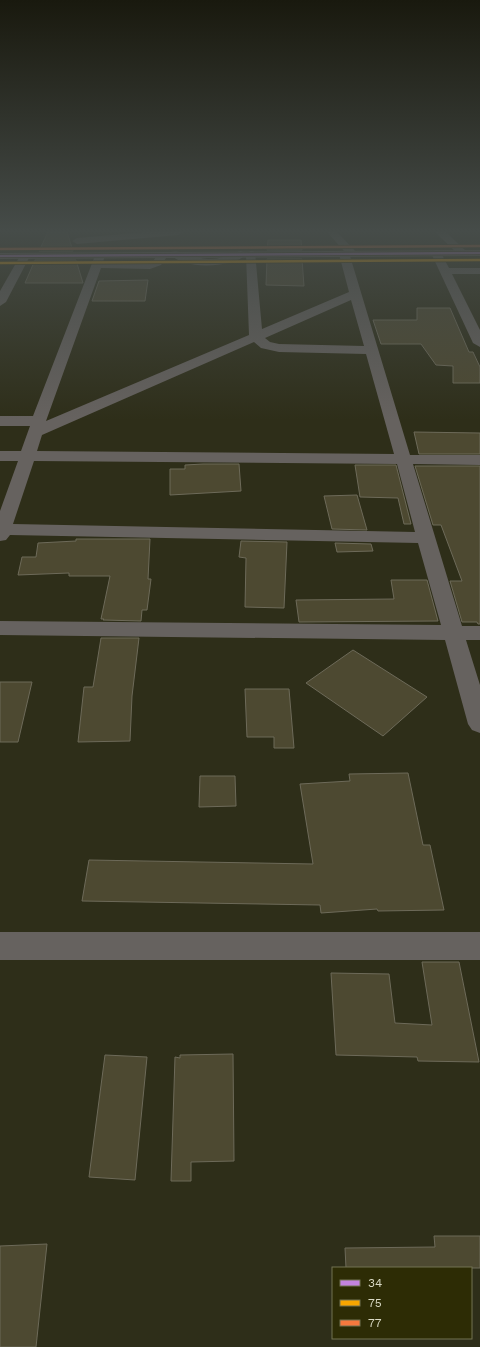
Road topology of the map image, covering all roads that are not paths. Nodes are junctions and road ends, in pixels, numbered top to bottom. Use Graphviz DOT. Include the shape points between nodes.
graph roads {
  1 [pos="355,294"];
  2 [pos="85,295"];
  3 [pos="251,295"];
  4 [pos="353,295"];
  5 [pos="457,295"];
  6 [pos="256,336"];
  7 [pos="480,343"];
  8 [pos="372,350"];
  9 [pos="0,421"];
  10 [pos="23,421"];
  11 [pos="37,427"];
  12 [pos="0,433"];
  13 [pos="0,456"];
  14 [pos="28,456"];
  15 [pos="403,460"];
  16 [pos="480,460"];
  17 [pos="1,533"];
  18 [pos="426,538"];
  19 [pos="0,628"];
  20 [pos="454,633"];
  21 [pos="480,633"];
  22 [pos="480,724"];
  23 [pos="0,946"];
  24 [pos="480,946"];
  1 -- 8 [label="street"];
  2 -- 11 [label="street"];
  3 -- 6 [label="street"];
  4 -- 6 [label="street"];
  5 -- 7 [label="street"];
  6 -- 8 [label="street" via="266,345 279,348"];
  6 -- 11 [label="street"];
  8 -- 15 [label="street"];
  9 -- 10 [label="street"];
  10 -- 11 [label="street"];
  10 -- 12 [label="street"];
  11 -- 14 [label="street"];
  13 -- 14 [label="street"];
  14 -- 15 [label="street"];
  14 -- 17 [label="street"];
  15 -- 16 [label="street"];
  15 -- 18 [label="street"];
  17 -- 18 [label="street"];
  18 -- 20 [label="street"];
  19 -- 20 [label="street"];
  20 -- 21 [label="street"];
  20 -- 22 [label="street"];
  23 -- 24 [label="street"];
}
